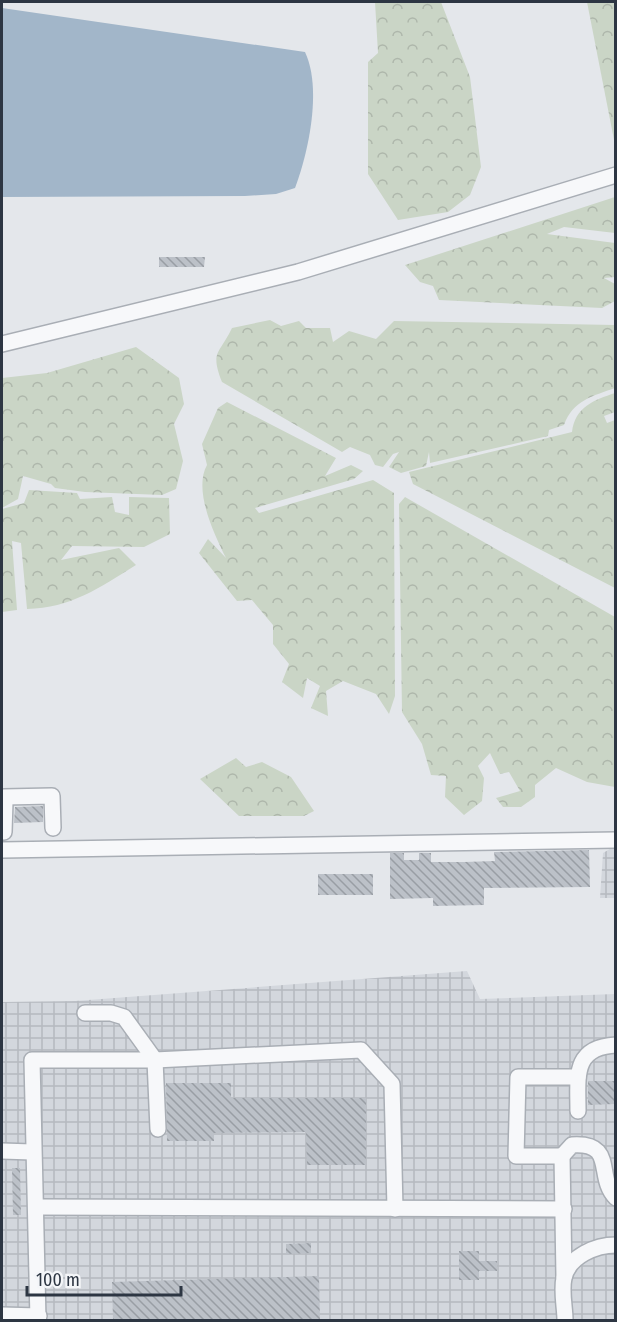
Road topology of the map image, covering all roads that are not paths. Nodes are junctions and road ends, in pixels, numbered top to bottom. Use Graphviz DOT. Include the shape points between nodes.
graph roads {
  1 [pos="615,176"];
  2 [pos="2,344"];
  3 [pos="3,802"];
  4 [pos="53,828"];
  5 [pos="4,832"];
  6 [pos="615,840"];
  7 [pos="2,850"];
  8 [pos="85,1013"];
  9 [pos="615,1045"];
  10 [pos="155,1060"];
  11 [pos="578,1077"];
  12 [pos="578,1111"];
  13 [pos="158,1129"];
  14 [pos="2,1151"];
  15 [pos="32,1152"];
  16 [pos="562,1156"];
  17 [pos="615,1198"];
  18 [pos="36,1207"];
  19 [pos="394,1209"];
  20 [pos="564,1209"];
  21 [pos="615,1245"];
  22 [pos="564,1277"];
  23 [pos="2,1315"];
  24 [pos="38,1318"];
  25 [pos="565,1320"];
  1 -- 2 [label="lane" via="298,272"];
  3 -- 4 [label="lane" via="4,797 52,796"];
  3 -- 5 [label="lane"];
  6 -- 7 [label="lane"];
  8 -- 10 [label="lane" via="124,1017"];
  9 -- 11 [label="lane" via="595,1048 585,1056"];
  10 -- 13 [label="lane"];
  10 -- 15 [label="lane" via="32,1060"];
  10 -- 19 [label="lane" via="361,1050 392,1084"];
  11 -- 12 [label="lane"];
  11 -- 16 [label="lane" via="518,1077 516,1156"];
  14 -- 15 [label="lane"];
  15 -- 18 [label="lane"];
  16 -- 17 [label="lane" via="572,1145 596,1148"];
  16 -- 20 [label="lane"];
  18 -- 19 [label="lane"];
  18 -- 24 [label="lane"];
  19 -- 20 [label="lane"];
  20 -- 22 [label="lane"];
  21 -- 22 [label="lane" via="602,1245 580,1255"];
  22 -- 25 [label="lane"];
  23 -- 24 [label="lane"];
}
